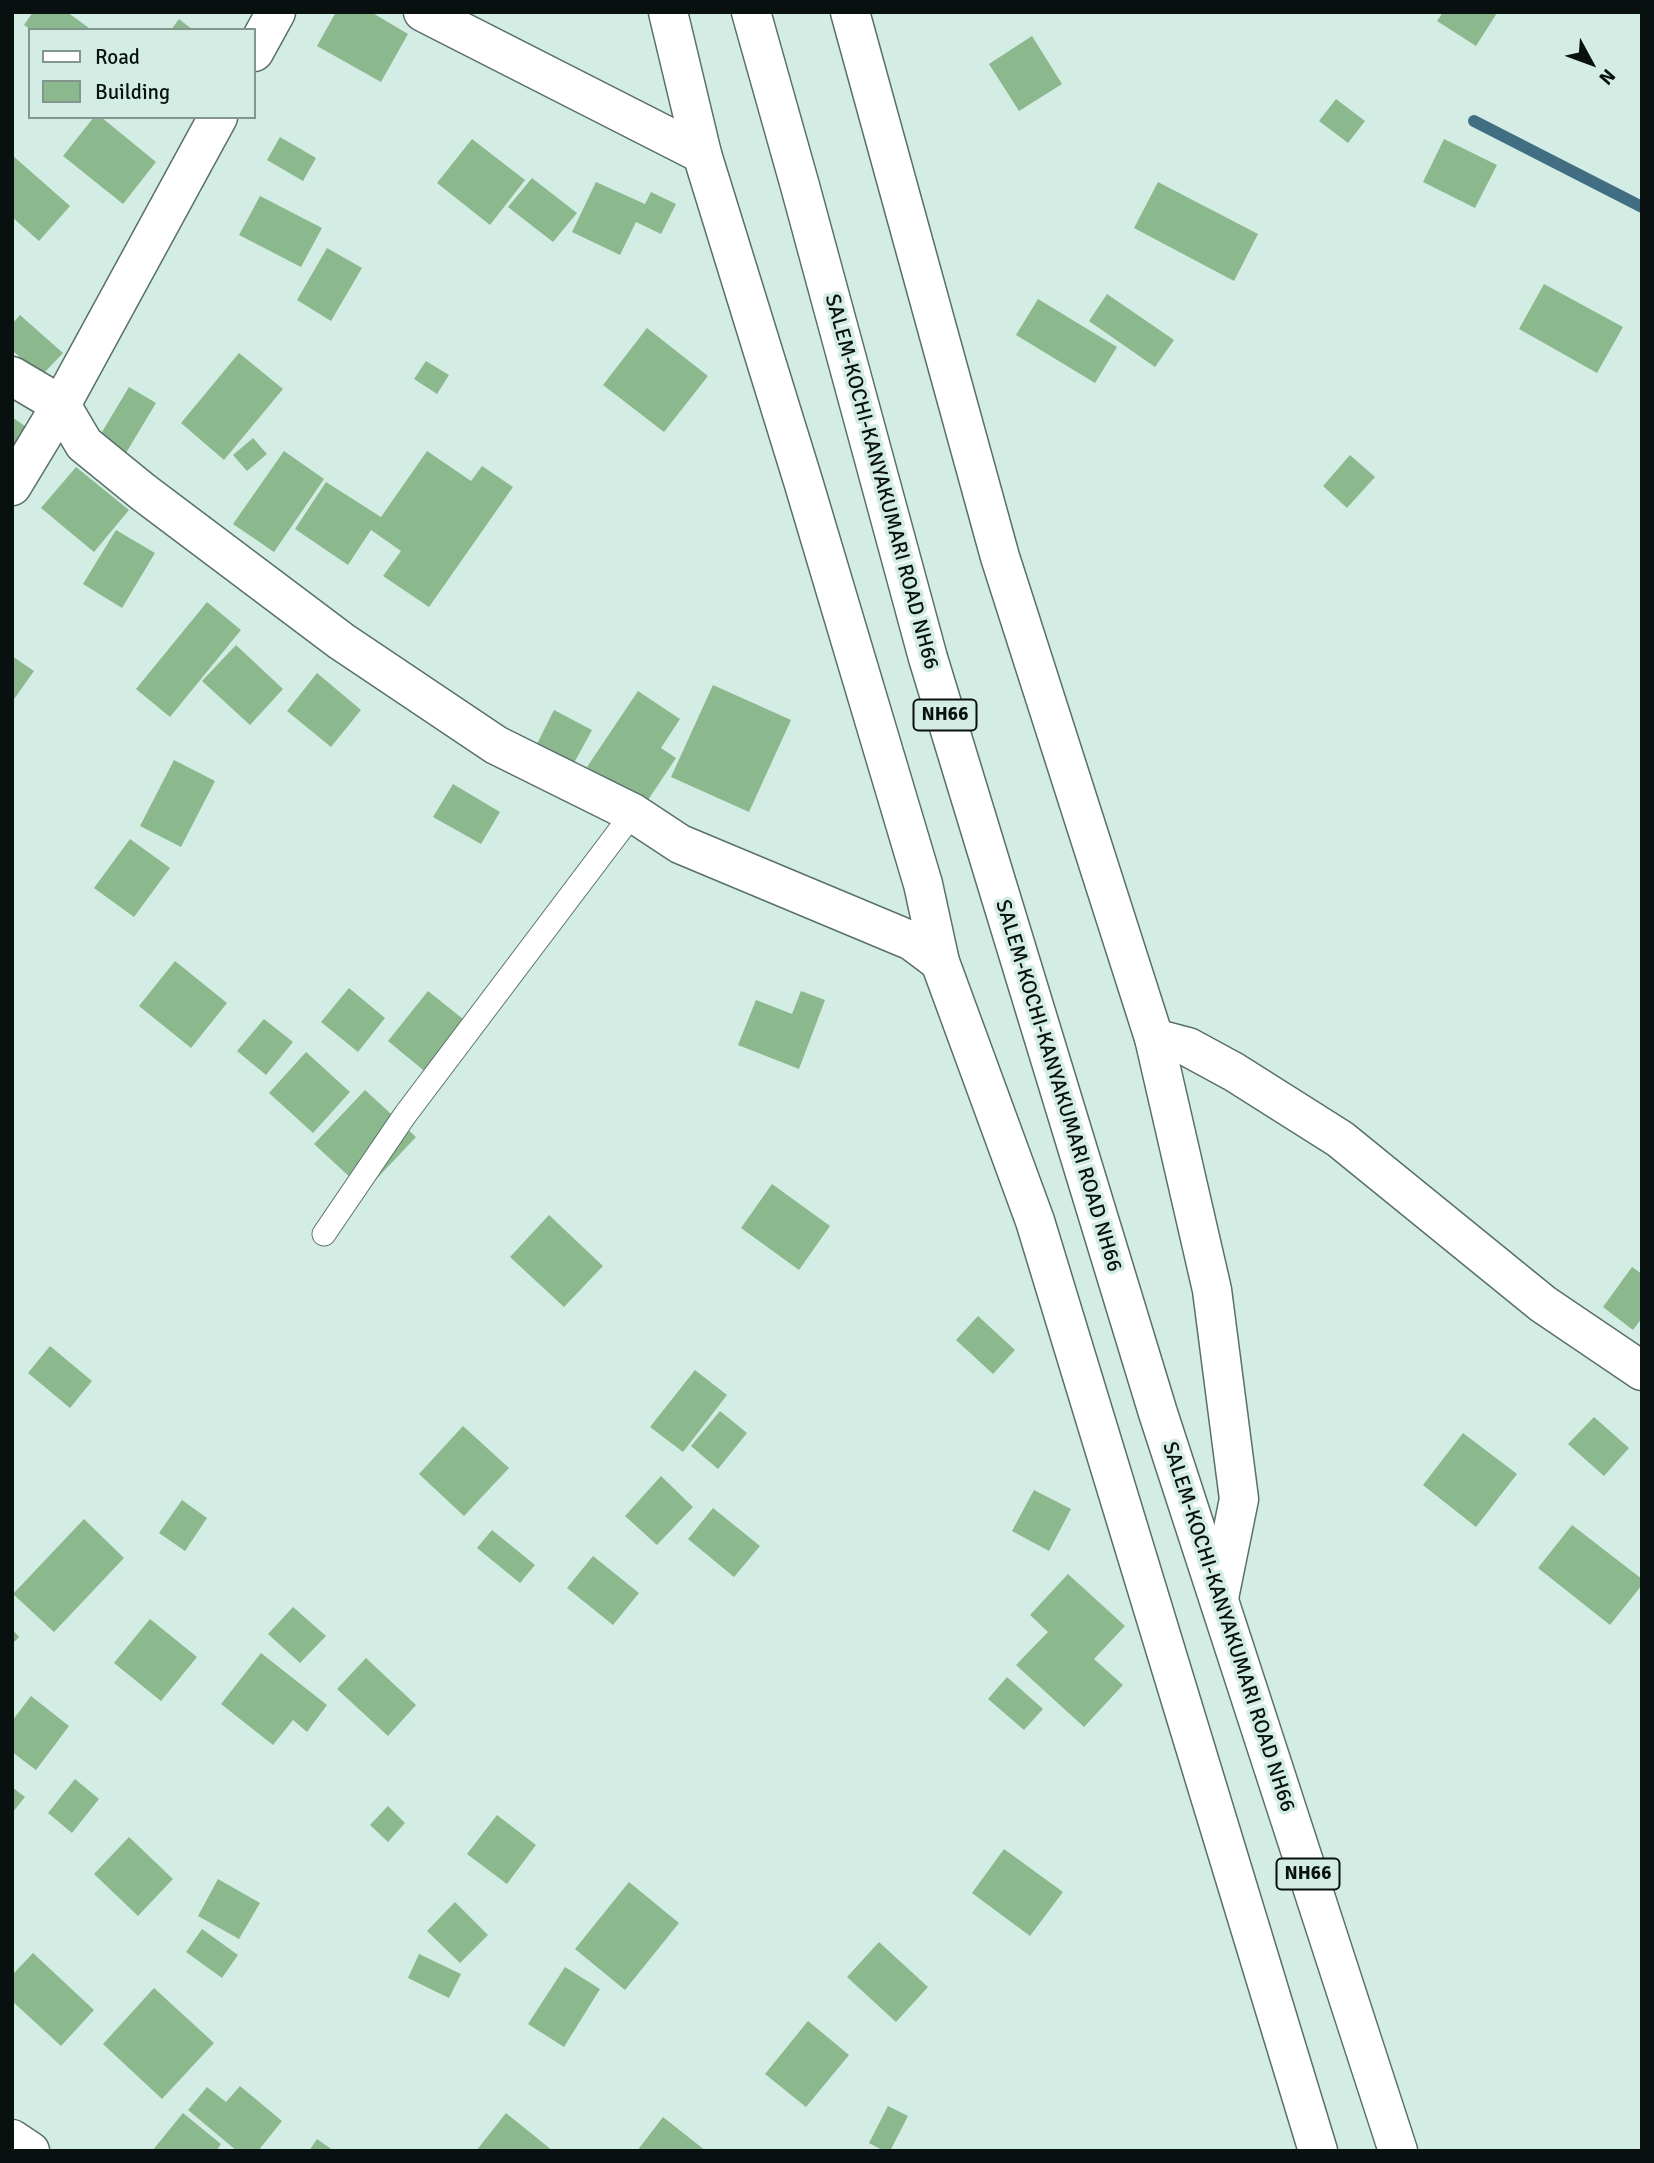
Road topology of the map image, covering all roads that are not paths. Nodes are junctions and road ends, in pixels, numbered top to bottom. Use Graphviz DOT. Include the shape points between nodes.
graph roads {
  1 [pos="275,12"];
  2 [pos="423,12"];
  3 [pos="668,12"];
  4 [pos="751,12"];
  5 [pos="850,12"];
  6 [pos="256,48"];
  7 [pos="217,119"];
  8 [pos="702,154"];
  9 [pos="12,376"];
  10 [pos="61,405"];
  11 [pos="12,486"];
  12 [pos="633,813"];
  13 [pos="940,962"];
  14 [pos="1154,1038"];
  15 [pos="324,1234"];
  16 [pos="1642,1371"];
  17 [pos="1219,1598"];
  18 [pos="12,2139"];
  19 [pos="30,2151"];
  20 [pos="1318,2151"];
  21 [pos="1398,2151"];
  1 -- 6 [label="main road"];
  2 -- 8 [label="main road"];
  3 -- 8 [label="main road"];
  4 -- 17 [label="main road, SALEM-KOCHI-KANYAKUMARI ROAD NH66 / NH66" via="928,658 1158,1413"];
  5 -- 14 [label="main road" via="1000,557"];
  7 -- 10 [label="main road"];
  8 -- 13 [label="main road" via="919,871"];
  9 -- 10 [label="main road"];
  10 -- 11 [label="main road"];
  10 -- 12 [label="main road" via="84,444 341,641 496,745"];
  12 -- 13 [label="main road" via="680,844 912,941"];
  12 -- 15 [label="lane" via="405,1115"];
  13 -- 20 [label="main road" via="1035,1222"];
  14 -- 16 [label="main road" via="1188,1047 1223,1066 1340,1139 1542,1304"];
  14 -- 17 [label="main road" via="1212,1290 1239,1499"];
  17 -- 21 [label="main road, SALEM-KOCHI-KANYAKUMARI ROAD NH66 / NH66"];
  18 -- 19 [label="main road"];
}
